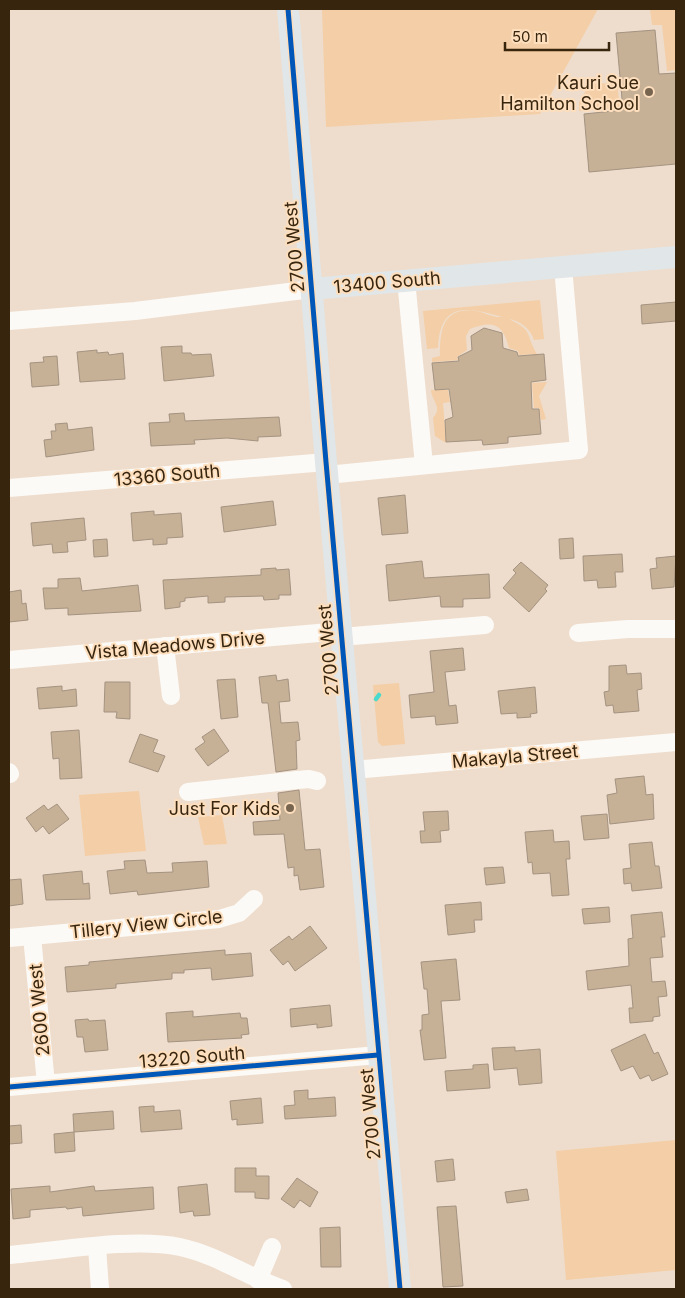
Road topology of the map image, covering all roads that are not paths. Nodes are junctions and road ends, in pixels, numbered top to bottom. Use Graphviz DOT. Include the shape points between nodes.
graph roads {
  1 [pos="288,9"];
  2 [pos="676,257"];
  3 [pos="562,267"];
  4 [pos="406,280"];
  5 [pos="312,289"];
  6 [pos="9,321"];
  7 [pos="424,465"];
  8 [pos="326,469"];
  9 [pos="9,488"];
  10 [pos="485,625"];
  11 [pos="676,629"];
  12 [pos="578,633"];
  13 [pos="341,634"];
  14 [pos="165,646"];
  15 [pos="9,660"];
  16 [pos="171,696"];
  17 [pos="676,742"];
  18 [pos="353,770"];
  19 [pos="317,782"];
  20 [pos="188,792"];
  21 [pos="254,899"];
  22 [pos="32,936"];
  23 [pos="9,938"];
  24 [pos="378,1055"];
  25 [pos="46,1084"];
  26 [pos="9,1087"];
  27 [pos="97,1247"];
  28 [pos="272,1247"];
  29 [pos="9,1255"];
  30 [pos="258,1280"];
  31 [pos="100,1289"];
  32 [pos="283,1289"];
  33 [pos="396,1289"];
  1 -- 5 [label="main road, 2700 West"];
  2 -- 3 [label="main road, 13400 South"];
  3 -- 4 [label="main road, 13400 South"];
  3 -- 7 [label="street, 13360 South" via="580,450"];
  4 -- 5 [label="main road, 13400 South"];
  4 -- 7 [label="street"];
  5 -- 6 [label="street, 13400 South" via="135,311"];
  5 -- 8 [label="main road, 2700 West"];
  7 -- 8 [label="street, 13360 South"];
  8 -- 9 [label="street, 13360 South"];
  8 -- 13 [label="main road, 2700 West"];
  10 -- 13 [label="street, Vista Meadows Drive"];
  11 -- 12 [label="street"];
  13 -- 14 [label="street, Vista Meadows Drive"];
  13 -- 18 [label="main road, 2700 West"];
  14 -- 15 [label="street, Vista Meadows Drive"];
  14 -- 16 [label="street"];
  17 -- 18 [label="street, Makayla Street"];
  18 -- 24 [label="main road, 2700 West"];
  19 -- 20 [label="street" via="296,780"];
  21 -- 22 [label="street, Tillery View Circle" via="239,913 219,919"];
  22 -- 23 [label="street, Tillery View Circle"];
  22 -- 25 [label="street, 2600 West"];
  24 -- 25 [label="street, 13220 South"];
  24 -- 33 [label="main road, 2700 West"];
  25 -- 26 [label="street, 13220 South"];
  27 -- 29 [label="street"];
  27 -- 30 [label="street" via="151,1244 181,1247 209,1256"];
  27 -- 31 [label="street"];
  28 -- 30 [label="street"];
  30 -- 32 [label="street"];
}
